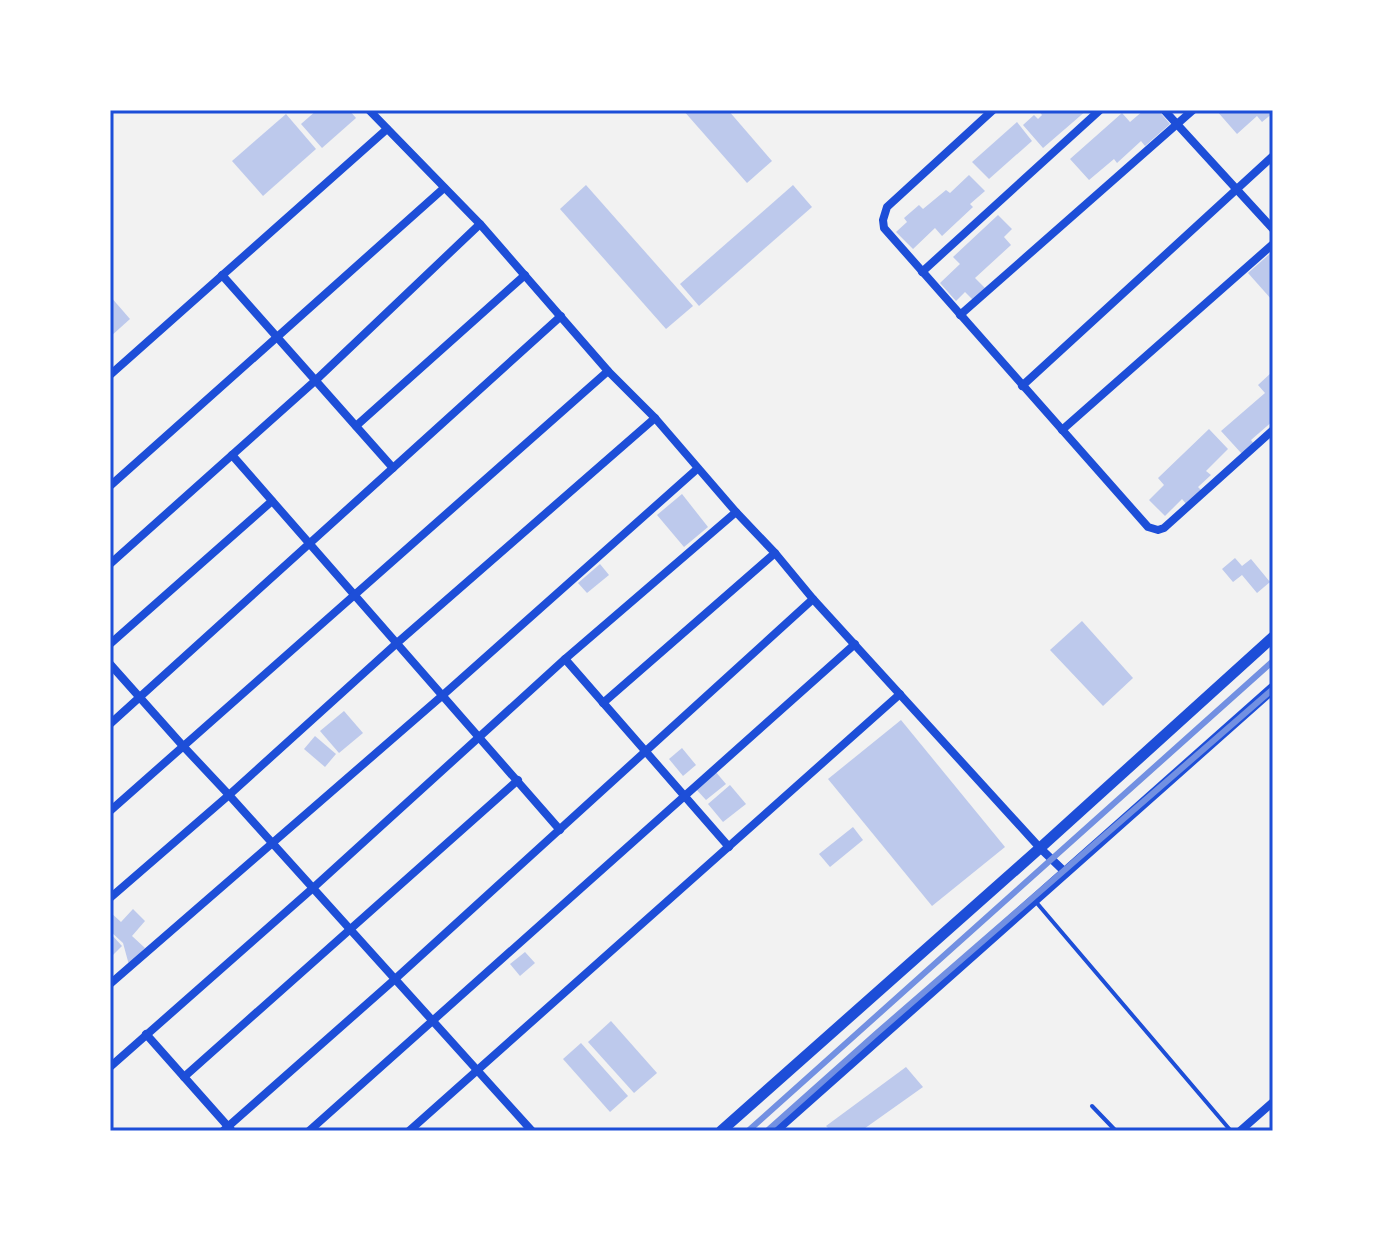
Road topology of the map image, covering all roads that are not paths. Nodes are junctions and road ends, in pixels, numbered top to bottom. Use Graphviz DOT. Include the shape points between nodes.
graph roads {
  1 [pos="369,110"];
  2 [pos="993,110"];
  3 [pos="1100,110"];
  4 [pos="1164,110"];
  5 [pos="1193,110"];
  6 [pos="1177,124"];
  7 [pos="387,129"];
  8 [pos="1273,156"];
  9 [pos="444,188"];
  10 [pos="1237,190"];
  11 [pos="480,224"];
  12 [pos="1273,229"];
  13 [pos="1273,244"];
  14 [pos="922,272"];
  15 [pos="222,275"];
  16 [pos="525,275"];
  17 [pos="960,315"];
  18 [pos="561,316"];
  19 [pos="277,336"];
  20 [pos="608,371"];
  21 [pos="110,375"];
  22 [pos="316,380"];
  23 [pos="1022,386"];
  24 [pos="655,418"];
  25 [pos="356,426"];
  26 [pos="1062,430"];
  27 [pos="1273,430"];
  28 [pos="232,455"];
  29 [pos="393,468"];
  30 [pos="697,469"];
  31 [pos="110,486"];
  32 [pos="272,501"];
  33 [pos="736,512"];
  34 [pos="310,544"];
  35 [pos="775,553"];
  36 [pos="110,564"];
  37 [pos="355,594"];
  38 [pos="813,599"];
  39 [pos="1273,637"];
  40 [pos="397,643"];
  41 [pos="110,644"];
  42 [pos="855,644"];
  43 [pos="565,659"];
  44 [pos="110,664"];
  45 [pos="1273,688"];
  46 [pos="900,694"];
  47 [pos="443,695"];
  48 [pos="140,696"];
  49 [pos="603,703"];
  50 [pos="110,724"];
  51 [pos="479,736"];
  52 [pos="183,746"];
  53 [pos="645,752"];
  54 [pos="518,780"];
  55 [pos="229,795"];
  56 [pos="683,796"];
  57 [pos="110,811"];
  58 [pos="560,830"];
  59 [pos="272,843"];
  60 [pos="729,847"];
  61 [pos="1040,848"];
  62 [pos="1066,873"];
  63 [pos="313,888"];
  64 [pos="110,898"];
  65 [pos="1035,901"];
  66 [pos="349,929"];
  67 [pos="394,980"];
  68 [pos="110,984"];
  69 [pos="432,1022"];
  70 [pos="146,1034"];
  71 [pos="110,1067"];
  72 [pos="478,1072"];
  73 [pos="184,1077"];
  74 [pos="1273,1102"];
  75 [pos="1092,1106"];
  76 [pos="228,1130"];
  77 [pos="1245,1130"];
  78 [pos="309,1131"];
  79 [pos="409,1131"];
  80 [pos="532,1131"];
  81 [pos="721,1131"];
  82 [pos="774,1131"];
  83 [pos="1116,1131"];
  84 [pos="1231,1131"];
  1 -- 7 [label="street"];
  2 -- 14 [label="street" via="884,213 884,228"];
  3 -- 14 [label="street"];
  4 -- 6 [label="street"];
  5 -- 6 [label="street"];
  6 -- 10 [label="street"];
  6 -- 17 [label="street"];
  7 -- 9 [label="street"];
  7 -- 15 [label="street"];
  8 -- 10 [label="street"];
  9 -- 11 [label="street"];
  9 -- 19 [label="street"];
  10 -- 12 [label="street"];
  10 -- 23 [label="street"];
  11 -- 16 [label="street"];
  11 -- 22 [label="street"];
  13 -- 26 [label="street"];
  14 -- 17 [label="street"];
  15 -- 19 [label="street"];
  15 -- 21 [label="street"];
  16 -- 18 [label="street"];
  16 -- 25 [label="street"];
  17 -- 23 [label="street"];
  18 -- 20 [label="street"];
  18 -- 29 [label="street"];
  19 -- 22 [label="street"];
  19 -- 31 [label="street"];
  20 -- 24 [label="street"];
  20 -- 37 [label="street"];
  22 -- 25 [label="street"];
  22 -- 28 [label="street"];
  23 -- 26 [label="street"];
  24 -- 30 [label="street"];
  24 -- 40 [label="street"];
  25 -- 29 [label="street"];
  26 -- 27 [label="street" via="1148,527 1158,530"];
  28 -- 32 [label="street"];
  28 -- 36 [label="street"];
  29 -- 34 [label="street"];
  30 -- 33 [label="street"];
  30 -- 47 [label="street"];
  32 -- 34 [label="street"];
  32 -- 41 [label="street"];
  33 -- 35 [label="street"];
  33 -- 43 [label="street"];
  34 -- 37 [label="street"];
  34 -- 48 [label="street"];
  35 -- 38 [label="street"];
  35 -- 49 [label="street"];
  37 -- 40 [label="street"];
  37 -- 52 [label="street"];
  38 -- 42 [label="street"];
  38 -- 53 [label="street"];
  39 -- 61 [label="street"];
  40 -- 47 [label="street"];
  40 -- 55 [label="street"];
  42 -- 46 [label="street"];
  42 -- 56 [label="street"];
  43 -- 49 [label="street"];
  43 -- 51 [label="street"];
  44 -- 48 [label="street"];
  45 -- 62 [label="street"];
  46 -- 60 [label="street"];
  46 -- 61 [label="street"];
  47 -- 51 [label="street"];
  47 -- 59 [label="street"];
  48 -- 50 [label="street"];
  48 -- 52 [label="street"];
  49 -- 53 [label="street"];
  51 -- 54 [label="street"];
  51 -- 63 [label="street"];
  52 -- 55 [label="street"];
  52 -- 57 [label="street"];
  53 -- 56 [label="street"];
  53 -- 58 [label="street"];
  54 -- 58 [label="street"];
  54 -- 66 [label="street"];
  55 -- 59 [label="street"];
  55 -- 64 [label="street"];
  56 -- 60 [label="street"];
  56 -- 69 [label="street"];
  58 -- 67 [label="street"];
  59 -- 63 [label="street"];
  59 -- 68 [label="street"];
  60 -- 72 [label="street"];
  61 -- 62 [label="street"];
  61 -- 81 [label="street"];
  62 -- 65 [label="street"];
  63 -- 66 [label="street"];
  63 -- 70 [label="street"];
  65 -- 82 [label="street"];
  65 -- 84 [label="lane"];
  66 -- 67 [label="street"];
  66 -- 73 [label="street"];
  67 -- 69 [label="street"];
  67 -- 76 [label="street"];
  69 -- 72 [label="street"];
  69 -- 78 [label="street"];
  70 -- 71 [label="street"];
  70 -- 73 [label="street"];
  72 -- 79 [label="street"];
  72 -- 80 [label="street"];
  73 -- 76 [label="street"];
  74 -- 77 [label="street"];
  75 -- 83 [label="lane"];
}
